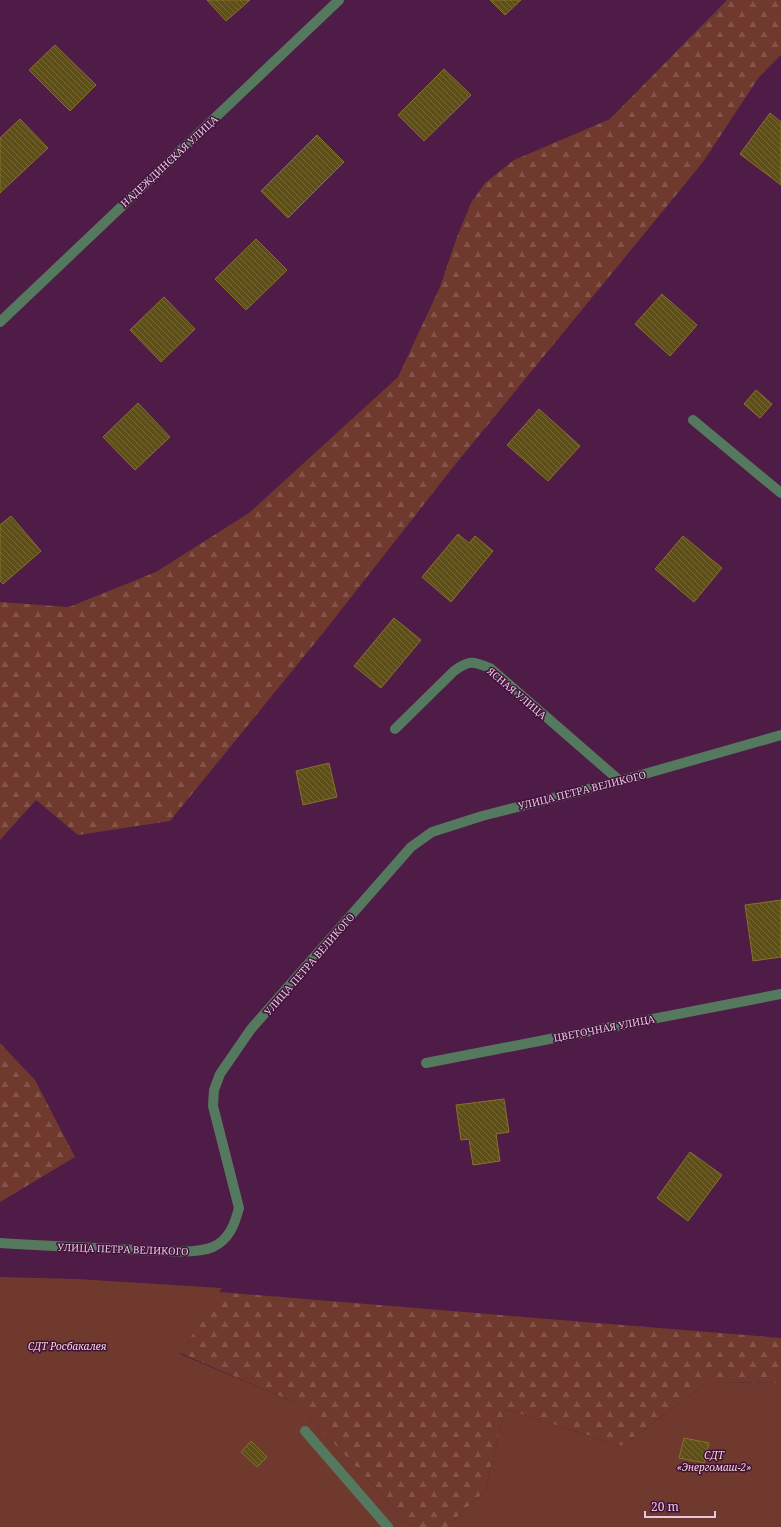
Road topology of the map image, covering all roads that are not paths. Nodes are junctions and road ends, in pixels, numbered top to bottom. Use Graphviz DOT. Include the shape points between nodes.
graph roads {
  1 [pos="339,0"];
  2 [pos="0,322"];
  3 [pos="693,420"];
  4 [pos="781,493"];
  5 [pos="395,729"];
  6 [pos="781,735"];
  7 [pos="620,781"];
  8 [pos="781,994"];
  9 [pos="426,1063"];
  10 [pos="0,1243"];
  11 [pos="305,1431"];
  12 [pos="388,1527"];
  1 -- 2 [label="street, НАДЕЖДИНСКАЯ УЛИЦА"];
  3 -- 4 [label="street"];
  5 -- 7 [label="street, ЯСНАЯ УЛИЦА" via="454,671 465,663 477,662 490,668"];
  6 -- 7 [label="street, УЛИЦА ПЕТРА ВЕЛИКОГО"];
  7 -- 10 [label="street, УЛИЦА ПЕТРА ВЕЛИКОГО" via="482,816 432,832 411,847 251,1029 220,1074 214,1090 213,1106 239,1208 235,1224 225,1239 213,1247 190,1252"];
  8 -- 9 [label="street, ЦВЕТОЧНАЯ УЛИЦА"];
  11 -- 12 [label="street"];
}
